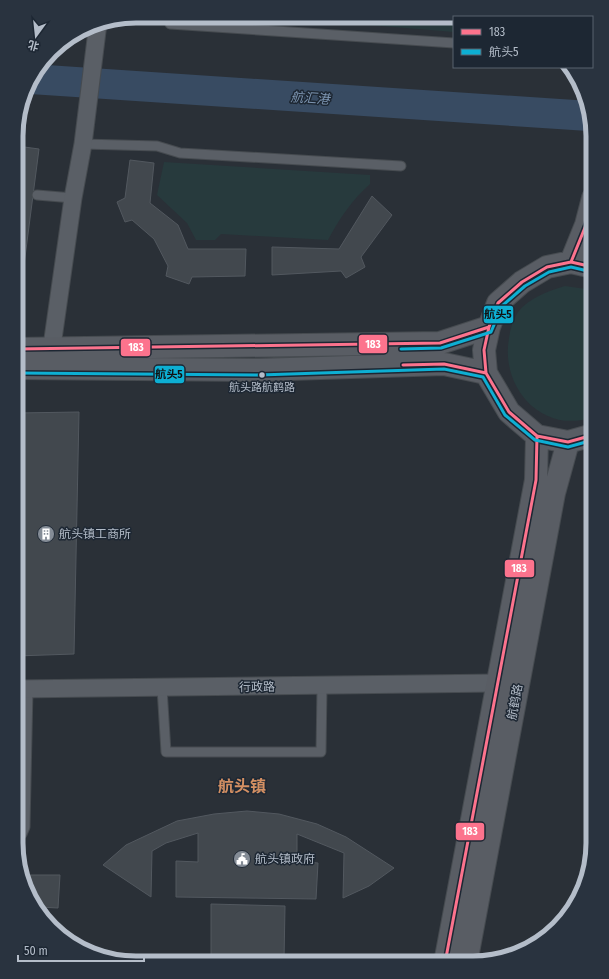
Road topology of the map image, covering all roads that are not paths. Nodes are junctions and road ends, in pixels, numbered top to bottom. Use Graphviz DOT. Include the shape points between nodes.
graph roads {
  1 [pos="230,23"];
  2 [pos="170,24"];
  3 [pos="231,28"];
  4 [pos="97,30"];
  5 [pos="453,43"];
  6 [pos="83,144"];
  7 [pos="401,166"];
  8 [pos="36,195"];
  9 [pos="73,198"];
  10 [pos="586,225"];
  11 [pos="571,262"];
  12 [pos="586,265"];
  13 [pos="489,327"];
  14 [pos="23,351"];
  15 [pos="50,358"];
  16 [pos="23,366"];
  17 [pos="486,373"];
  18 [pos="537,436"];
  19 [pos="586,437"];
  20 [pos="568,442"];
  21 [pos="498,683"];
  22 [pos="322,687"];
  23 [pos="162,688"];
  24 [pos="23,689"];
  25 [pos="23,735"];
  26 [pos="23,832"];
  27 [pos="446,956"];
  28 [pos="467,956"];
  1 -- 3 [label="lane"];
  2 -- 3 [label="lane"];
  3 -- 5 [label="lane"];
  4 -- 6 [label="street"];
  6 -- 7 [label="lane" via="157,146 180,153"];
  6 -- 9 [label="street"];
  8 -- 9 [label="lane"];
  9 -- 15 [label="street"];
  10 -- 11 [label="main road"];
  11 -- 12 [label="main road"];
  11 -- 13 [label="main road" via="547,267 522,282 498,303"];
  13 -- 15 [label="main road" via="440,343"];
  13 -- 17 [label="main road" via="484,350"];
  14 -- 15 [label="main road"];
  15 -- 16 [label="main road"];
  15 -- 17 [label="main road" via="259,370 444,364"];
  17 -- 18 [label="main road" via="509,412"];
  18 -- 20 [label="main road"];
  18 -- 21 [label="main road, 航鹤路" via="536,480"];
  19 -- 20 [label="main road"];
  20 -- 28 [label="main road, 航鹤路" via="554,493"];
  21 -- 22 [label="street, 行政路"];
  21 -- 27 [label="main road, 航鹤路"];
  22 -- 23 [label="street, 行政路"];
  22 -- 23 [label="lane" via="321,752 166,752"];
  23 -- 24 [label="street, 行政路"];
  25 -- 26 [label="lane"];
}
